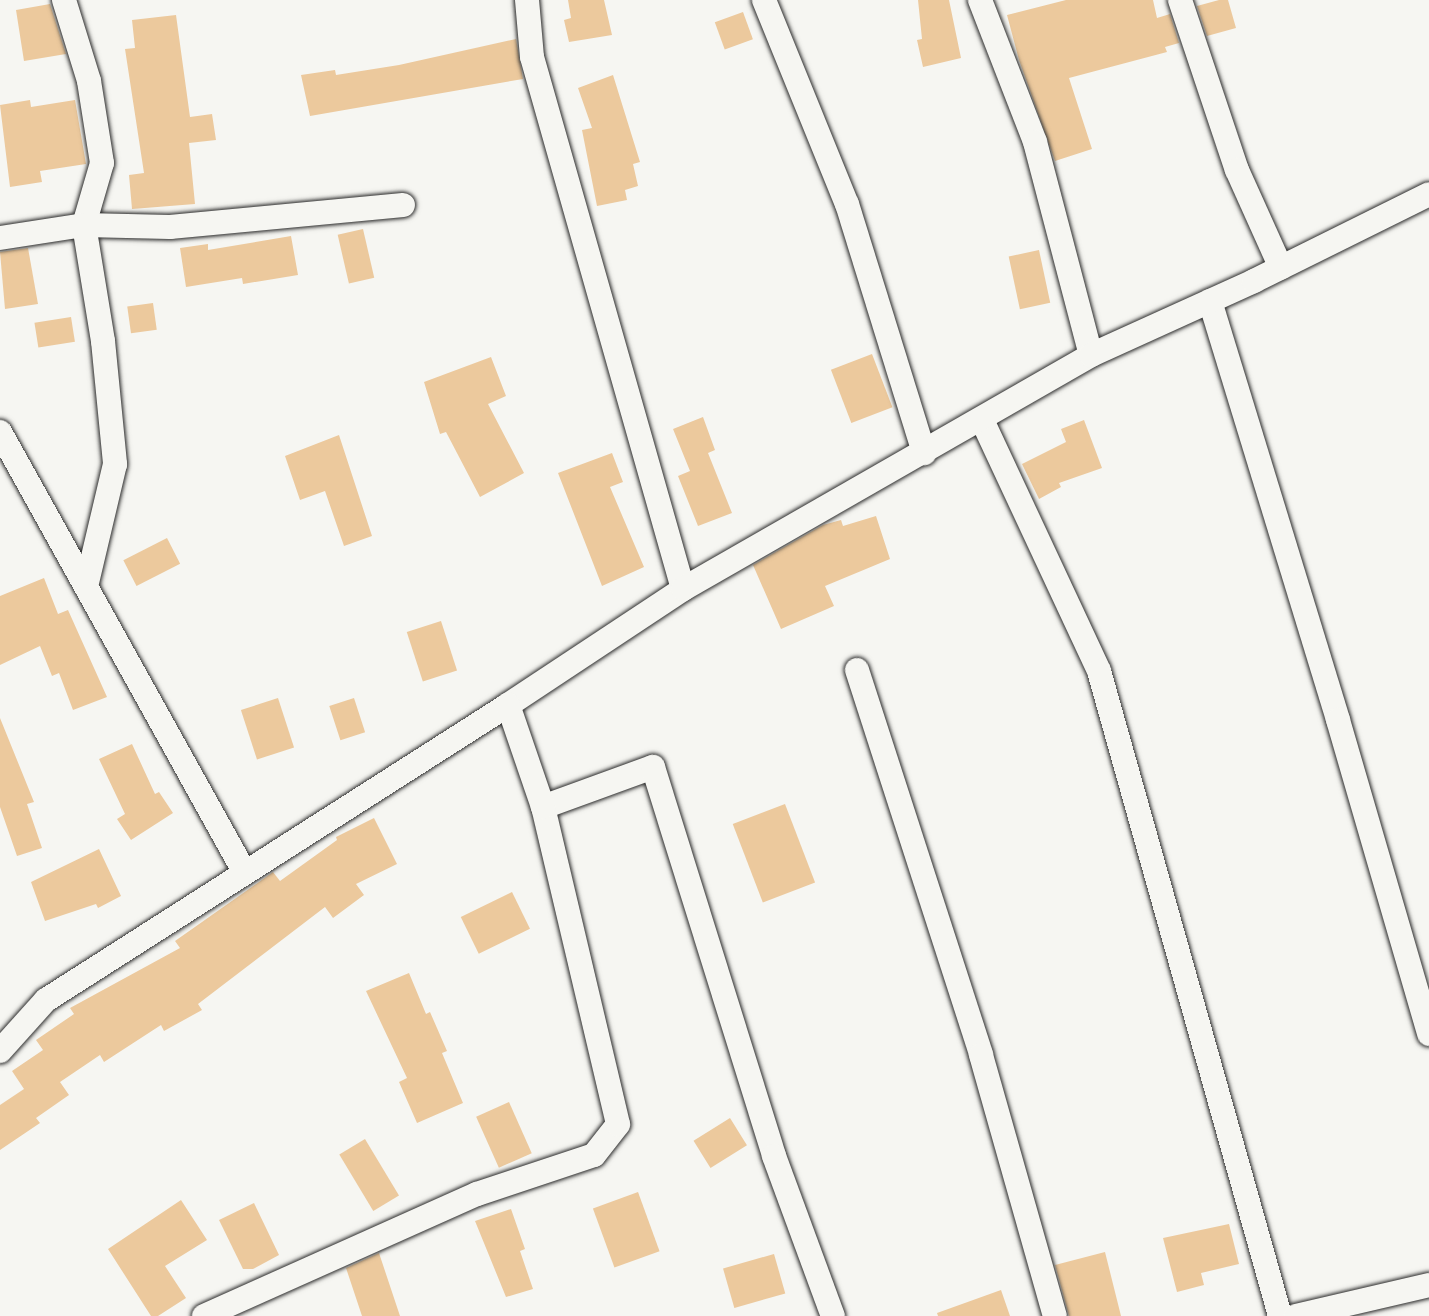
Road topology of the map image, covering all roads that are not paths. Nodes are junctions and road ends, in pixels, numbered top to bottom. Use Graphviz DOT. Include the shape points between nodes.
graph roads {
  1 [pos="64,0"];
  2 [pos="527,0"];
  3 [pos="764,0"];
  4 [pos="980,0"];
  5 [pos="1180,0"];
  6 [pos="1429,194"];
  7 [pos="402,205"];
  8 [pos="84,225"];
  9 [pos="0,238"];
  10 [pos="1281,268"];
  11 [pos="1210,302"];
  12 [pos="1091,355"];
  13 [pos="982,420"];
  14 [pos="0,432"];
  15 [pos="924,453"];
  16 [pos="86,587"];
  17 [pos="683,589"];
  18 [pos="857,670"];
  19 [pos="508,705"];
  20 [pos="543,807"];
  21 [pos="245,873"];
  22 [pos="1429,1034"];
  23 [pos="0,1052"];
  24 [pos="1429,1285"];
  25 [pos="204,1316"];
  26 [pos="833,1316"];
  27 [pos="1055,1316"];
  28 [pos="1280,1316"];
  29 [pos="1296,1316"];
  1 -- 8 [label="street" via="89,81 102,163"];
  2 -- 17 [label="street" via="532,57"];
  3 -- 15 [label="street" via="847,204"];
  4 -- 12 [label="street" via="1035,142"];
  5 -- 10 [label="street" via="1237,170"];
  6 -- 10 [label="street"];
  7 -- 8 [label="street" via="170,227"];
  8 -- 9 [label="street"];
  8 -- 16 [label="street" via="103,341 115,464"];
  10 -- 11 [label="street"];
  11 -- 12 [label="street"];
  11 -- 22 [label="street"];
  12 -- 13 [label="street"];
  13 -- 15 [label="street"];
  13 -- 28 [label="street" via="1099,671"];
  14 -- 16 [label="street"];
  15 -- 17 [label="street"];
  16 -- 21 [label="street"];
  17 -- 19 [label="street"];
  18 -- 27 [label="street" via="981,1055"];
  19 -- 20 [label="street"];
  19 -- 21 [label="street"];
  20 -- 25 [label="street" via="618,1124 594,1155 477,1194"];
  20 -- 26 [label="street" via="653,767 774,1156"];
  21 -- 23 [label="street" via="46,1000"];
  24 -- 29 [label="street"];
}
